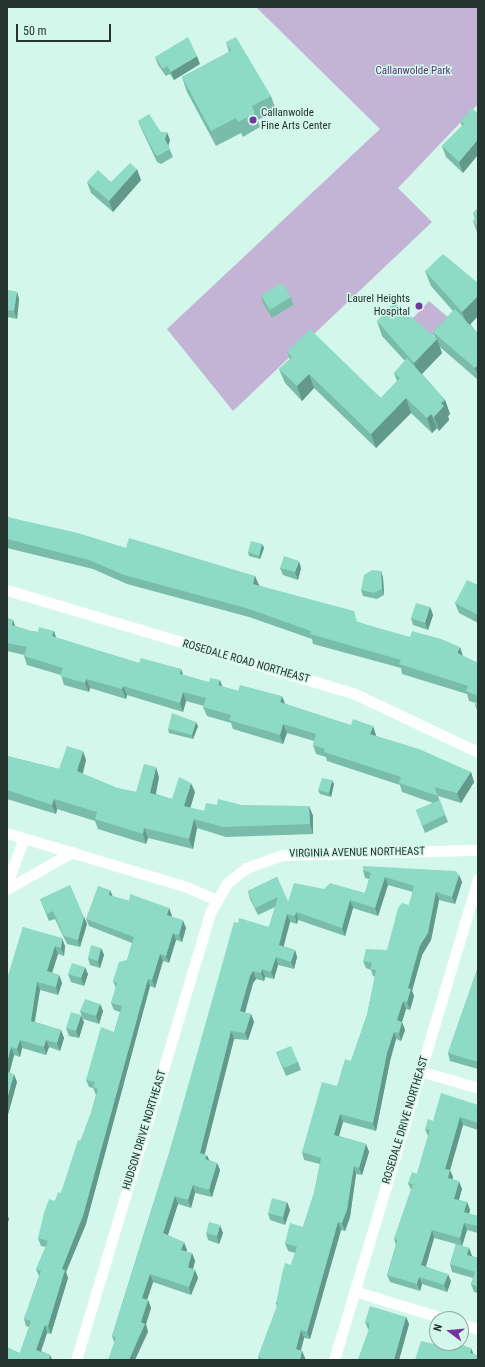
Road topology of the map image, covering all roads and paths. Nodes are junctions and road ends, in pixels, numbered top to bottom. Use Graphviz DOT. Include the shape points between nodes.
graph roads {
  1 [pos="7,590"];
  2 [pos="478,752"];
  3 [pos="7,833"];
  4 [pos="24,838"];
  5 [pos="478,850"];
  6 [pos="72,852"];
  7 [pos="478,879"];
  8 [pos="7,883"];
  9 [pos="7,889"];
  10 [pos="216,900"];
  11 [pos="420,1071"];
  12 [pos="478,1088"];
  13 [pos="354,1291"];
  14 [pos="429,1314"];
  15 [pos="76,1360"];
  16 [pos="334,1360"];
  1 -- 2 [label="street, ROSEDALE ROAD NORTHEAST" via="353,693"];
  3 -- 4 [label="street"];
  4 -- 6 [label="street"];
  4 -- 8 [label="street"];
  5 -- 10 [label="street, VIRGINIA AVENUE NORTHEAST" via="282,855 246,868 227,882"];
  6 -- 9 [label="street"];
  6 -- 10 [label="street" via="187,887"];
  7 -- 11 [label="street, ROSEDALE DRIVE NORTHEAST"];
  10 -- 15 [label="street, HUDSON DRIVE NORTHEAST"];
  11 -- 12 [label="street"];
  11 -- 13 [label="street, ROSEDALE DRIVE NORTHEAST"];
  13 -- 14 [label="street"];
  13 -- 16 [label="street, ROSEDALE DRIVE NORTHEAST"];
}
